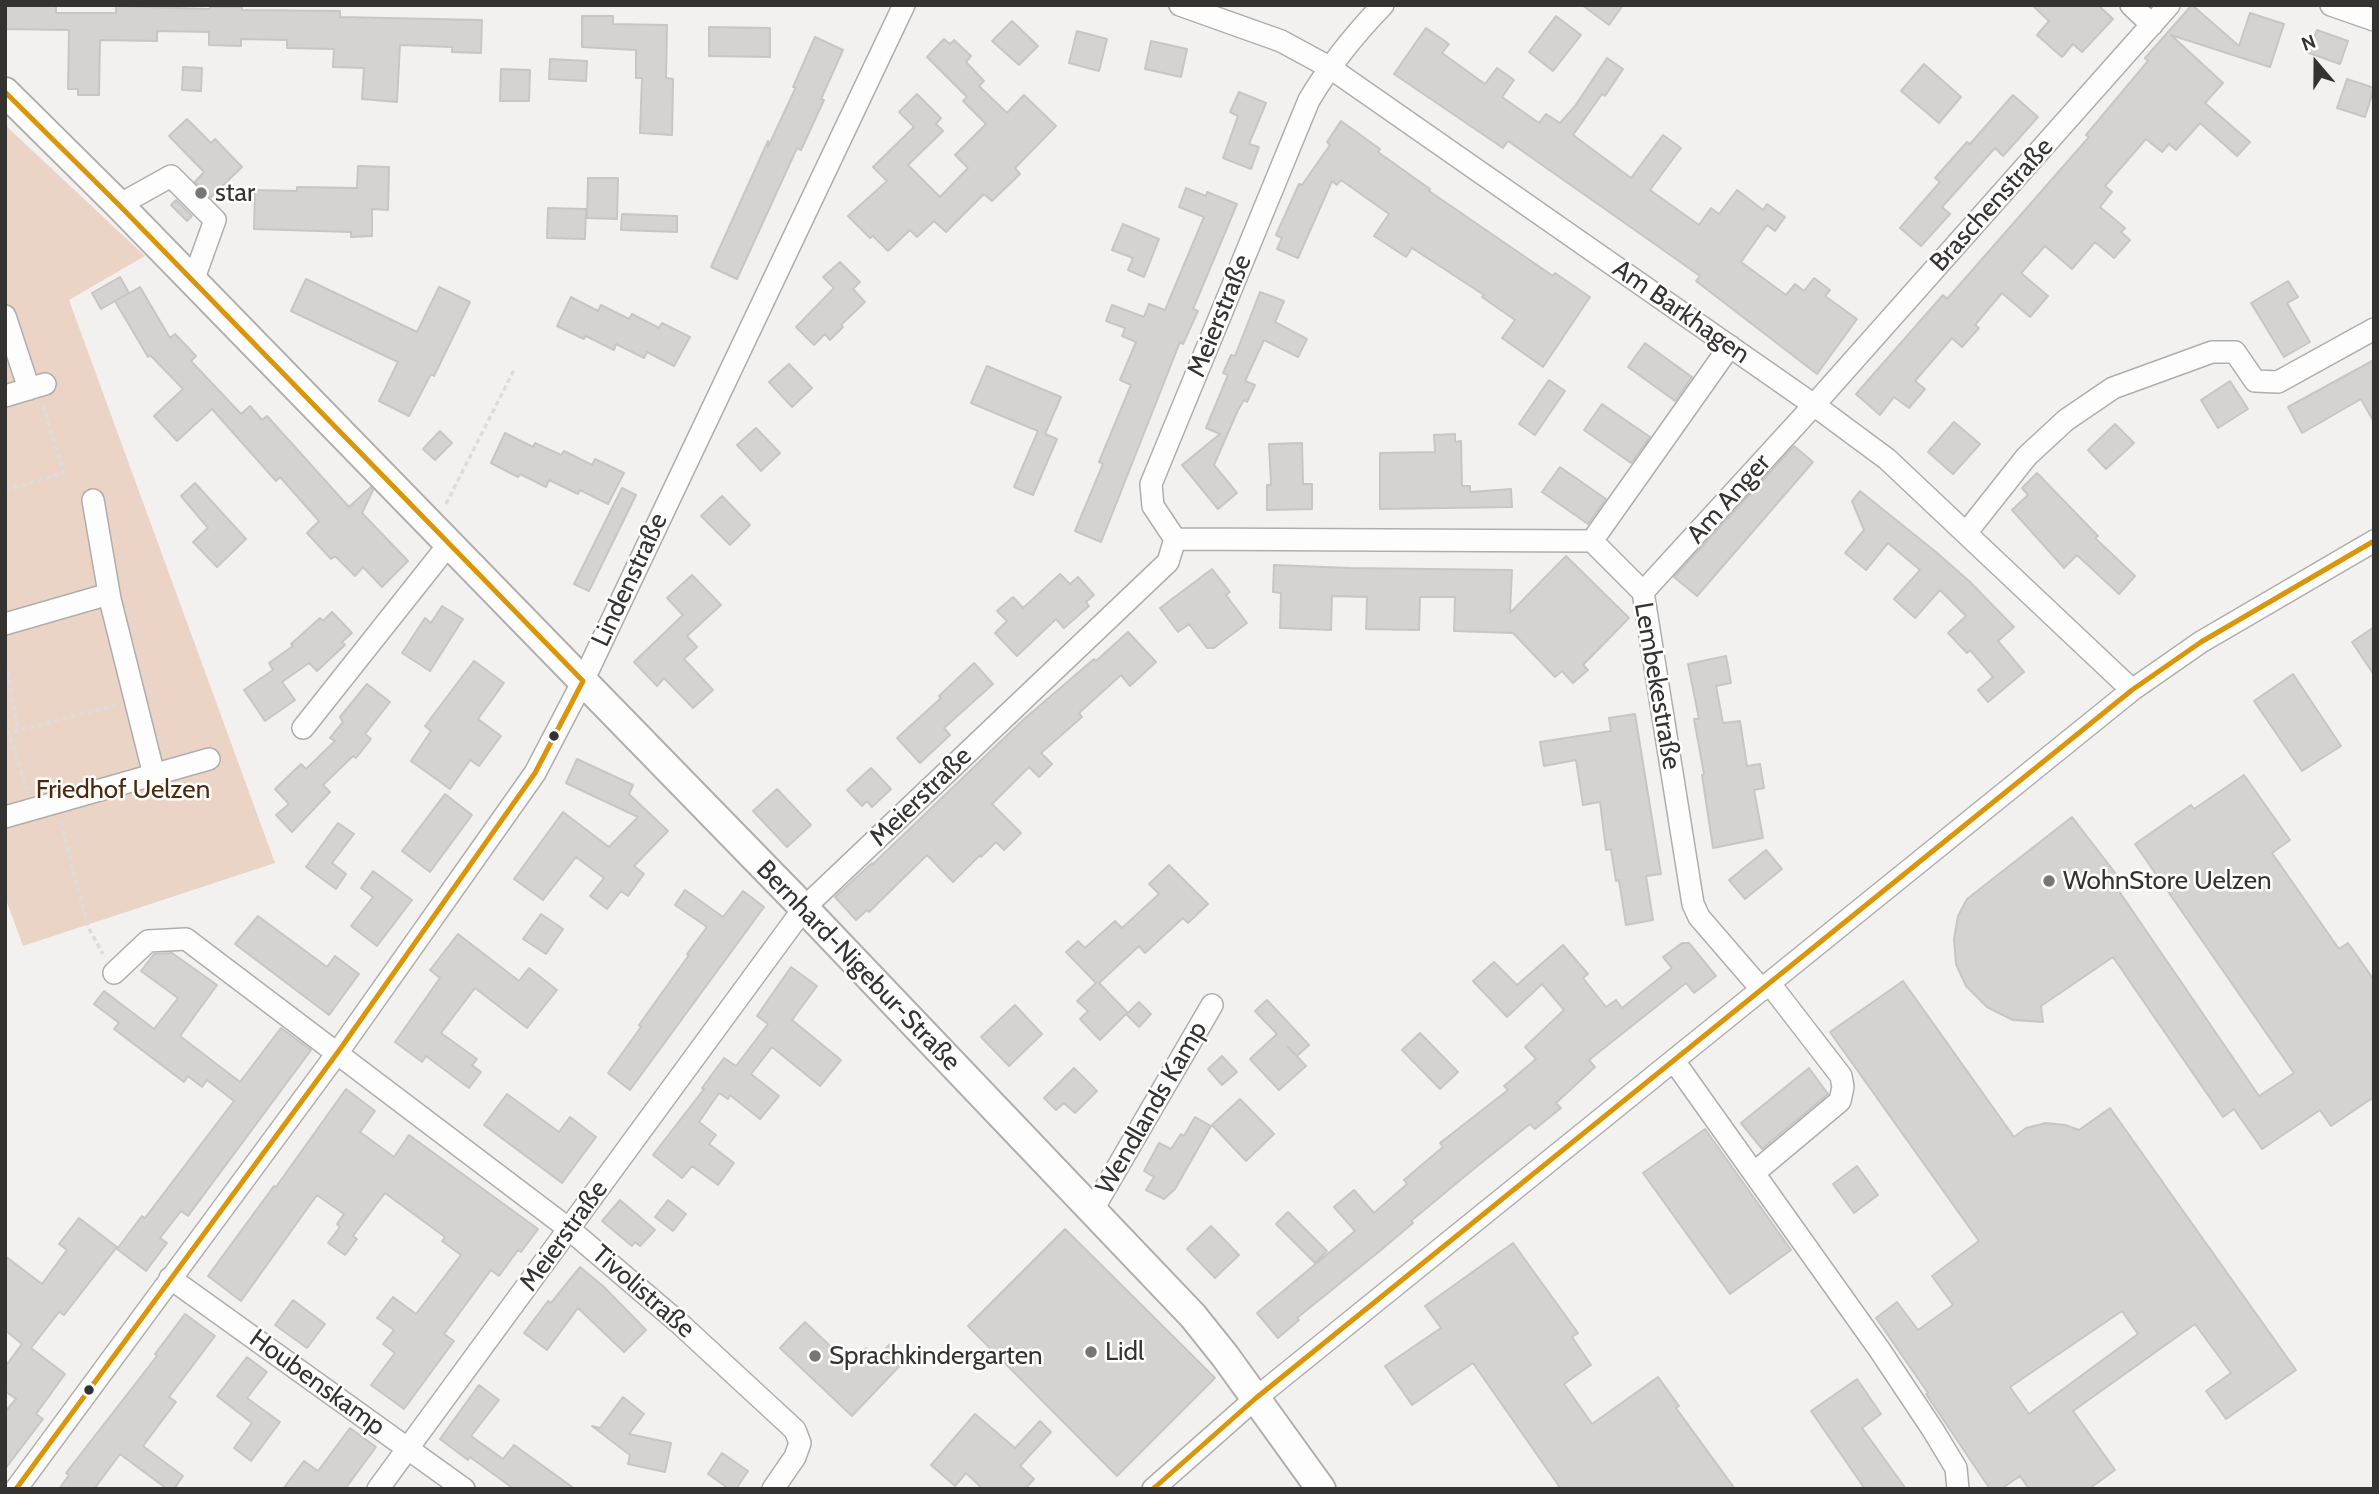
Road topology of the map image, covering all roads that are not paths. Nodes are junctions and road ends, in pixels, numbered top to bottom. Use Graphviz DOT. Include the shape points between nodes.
graph roads {
  1 [pos="904,5"];
  2 [pos="1180,5"];
  3 [pos="1383,5"];
  4 [pos="2132,5"];
  5 [pos="2169,5"];
  6 [pos="2331,5"];
  7 [pos="2374,20"];
  8 [pos="2152,25"];
  9 [pos="1329,66"];
  10 [pos="5,92"];
  11 [pos="118,205"];
  12 [pos="193,281"];
  13 [pos="5,316"];
  14 [pos="2374,328"];
  15 [pos="1730,346"];
  16 [pos="5,396"];
  17 [pos="1814,405"];
  18 [pos="93,500"];
  19 [pos="1966,533"];
  20 [pos="441,536"];
  21 [pos="1175,539"];
  22 [pos="1592,541"];
  23 [pos="2374,541"];
  24 [pos="1643,592"];
  25 [pos="109,594"];
  26 [pos="5,624"];
  27 [pos="583,681"];
  28 [pos="2132,690"];
  29 [pos="303,728"];
  30 [pos="209,760"];
  31 [pos="155,775"];
  32 [pos="5,817"];
  33 [pos="804,908"];
  34 [pos="114,973"];
  35 [pos="1766,987"];
  36 [pos="1212,1005"];
  37 [pos="338,1052"];
  38 [pos="1674,1061"];
  39 [pos="1754,1172"];
  40 [pos="1092,1211"];
  41 [pos="569,1229"];
  42 [pos="170,1278"];
  43 [pos="1256,1398"];
  44 [pos="407,1447"];
  45 [pos="16,1489"];
  46 [pos="378,1489"];
  47 [pos="464,1489"];
  48 [pos="773,1489"];
  49 [pos="1153,1489"];
  50 [pos="1321,1489"];
  51 [pos="1958,1489"];
  1 -- 27 [label="street, Lindenstraße"];
  2 -- 9 [label="street, Am Barkhagen" via="1281,41"];
  3 -- 9 [label="street, Meierstraße"];
  4 -- 8 [label="street"];
  5 -- 8 [label="street, Braschenstraße"];
  6 -- 7 [label="street"];
  8 -- 17 [label="street, Braschenstraße"];
  9 -- 15 [label="street, Am Barkhagen"];
  9 -- 21 [label="street, Meierstraße" via="1309,100 1151,484 1153,506"];
  10 -- 11 [label="main road, Bernhard-Nigebur-Straße"];
  11 -- 12 [label="main road, Bernhard-Nigebur-Straße"];
  11 -- 12 [label="street" via="171,176 215,220"];
  12 -- 20 [label="main road, Bernhard-Nigebur-Straße"];
  13 -- 16 [label="street" via="37,387"];
  14 -- 19 [label="street" via="2278,382 2255,381 2235,352 2212,352 2113,388 2027,456"];
  15 -- 17 [label="street, Am Barkhagen"];
  15 -- 22 [label="street"];
  17 -- 19 [label="street, Am Barkhagen" via="1887,459"];
  17 -- 24 [label="street, Am Anger"];
  18 -- 25 [label="street"];
  19 -- 28 [label="street, Am Barkhagen"];
  20 -- 27 [label="main road, Bernhard-Nigebur-Straße"];
  20 -- 29 [label="street"];
  21 -- 22 [label="street"];
  21 -- 33 [label="street, Meierstraße" via="1168,562"];
  22 -- 24 [label="street, Lembekestraße"];
  23 -- 28 [label="street" via="2201,642"];
  24 -- 35 [label="street, Lembekestraße" via="1693,904 1699,917"];
  25 -- 26 [label="street"];
  25 -- 31 [label="street"];
  27 -- 33 [label="main road, Bernhard-Nigebur-Straße"];
  27 -- 37 [label="street, Lindenstraße" via="535,773"];
  28 -- 35 [label="street"];
  30 -- 31 [label="street"];
  31 -- 32 [label="street"];
  33 -- 40 [label="main road, Bernhard-Nigebur-Straße"];
  33 -- 41 [label="street, Meierstraße"];
  34 -- 37 [label="street, Tivolistraße" via="148,941 186,939"];
  35 -- 38 [label="street"];
  35 -- 39 [label="street, Lembekestraße" via="1841,1076 1843,1087 1840,1101"];
  36 -- 40 [label="street, Wendlands Kamp"];
  37 -- 41 [label="street, Tivolistraße"];
  37 -- 42 [label="street, Lindenstraße"];
  38 -- 39 [label="street"];
  38 -- 43 [label="street"];
  39 -- 51 [label="street" via="1933,1430 1956,1468"];
  40 -- 43 [label="main road, Bernhard-Nigebur-Straße" via="1193,1316"];
  41 -- 44 [label="street, Meierstraße"];
  41 -- 48 [label="street, Tivolistraße" via="795,1430 800,1443 795,1457"];
  42 -- 44 [label="street, Houbenskamp"];
  42 -- 45 [label="street, Lindenstraße"];
  43 -- 49 [label="street"];
  43 -- 50 [label="main road, Bernhard-Nigebur-Straße"];
  44 -- 46 [label="street, Meierstraße"];
  44 -- 47 [label="street, Houbenskamp"];
}
